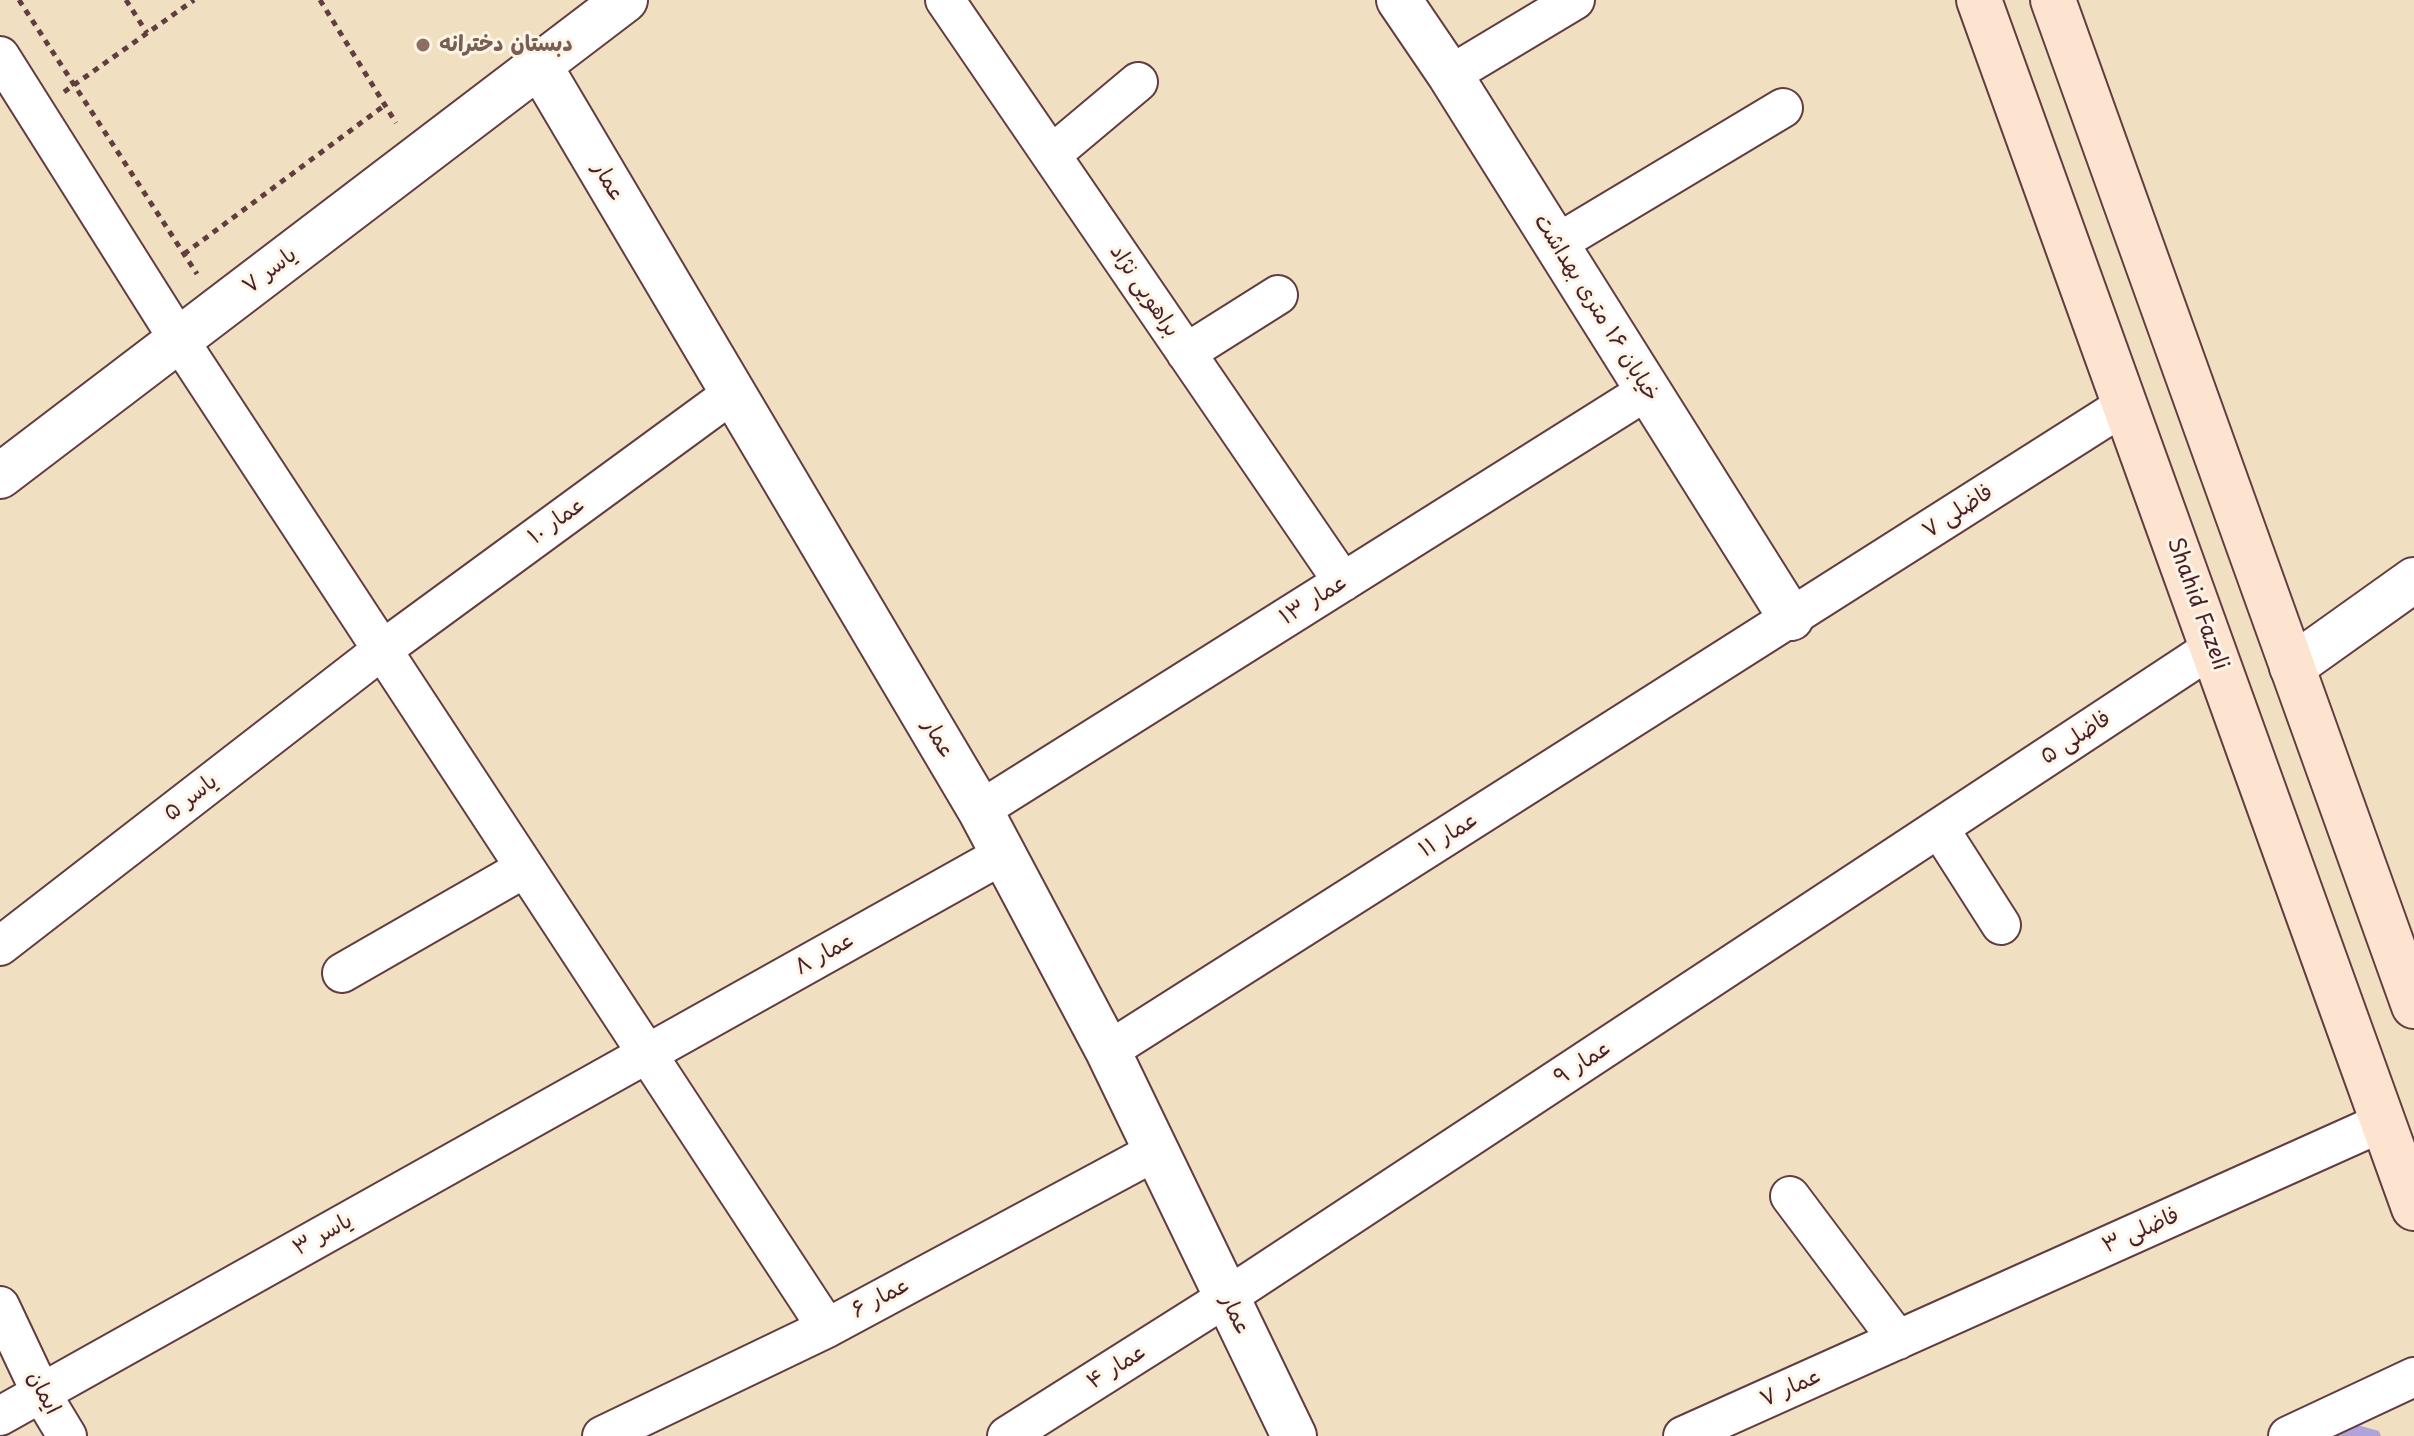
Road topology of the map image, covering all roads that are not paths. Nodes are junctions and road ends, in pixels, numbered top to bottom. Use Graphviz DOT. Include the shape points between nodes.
graph roads {
  1 [pos="625,0"];
  2 [pos="945,0"];
  3 [pos="1399,0"];
  4 [pos="1575,0"];
  5 [pos="1979,0"];
  6 [pos="2053,0"];
  7 [pos="0,56"];
  8 [pos="539,65"];
  9 [pos="1450,75"];
  10 [pos="1138,82"];
  11 [pos="1783,108"];
  12 [pos="1051,155"];
  13 [pos="1556,244"];
  14 [pos="2145,258"];
  15 [pos="2081,285"];
  16 [pos="1278,295"];
  17 [pos="179,340"];
  18 [pos="1186,353"];
  19 [pos="1648,390"];
  20 [pos="733,393"];
  21 [pos="2125,405"];
  22 [pos="0,476"];
  23 [pos="2414,580"];
  24 [pos="1343,582"];
  25 [pos="1791,618"];
  26 [pos="2212,648"];
  27 [pos="382,650"];
  28 [pos="2292,667"];
  29 [pos="980,810"];
  30 [pos="1939,828"];
  31 [pos="1004,854"];
  32 [pos="525,868"];
  33 [pos="2001,925"];
  34 [pos="0,946"];
  35 [pos="342,973"];
  36 [pos="2410,981"];
  37 [pos="1108,1051"];
  38 [pos="647,1054"];
  39 [pos="2383,1122"];
  40 [pos="1156,1151"];
  41 [pos="1790,1196"];
  42 [pos="2414,1208"];
  43 [pos="1227,1297"];
  44 [pos="0,1306"];
  45 [pos="827,1328"];
  46 [pos="1898,1340"];
  47 [pos="2414,1377"];
  48 [pos="41,1393"];
  49 [pos="0,1416"];
  50 [pos="67,1436"];
  51 [pos="602,1436"];
  52 [pos="1007,1436"];
  53 [pos="1294,1436"];
  54 [pos="1683,1436"];
  55 [pos="2288,1436"];
  1 -- 8 [label="street, یاسر ۷"];
  2 -- 12 [label="street, براهویی نژاد"];
  3 -- 9 [label="street, خیابان ۱۶ متری بهداشت"];
  4 -- 9 [label="street"];
  5 -- 15 [label="main road, Shahid Fazeli"];
  6 -- 14 [label="main road"];
  7 -- 17 [label="street"];
  8 -- 17 [label="street, یاسر ۷"];
  8 -- 20 [label="street, عمار"];
  9 -- 13 [label="street, خیابان ۱۶ متری بهداشت"];
  10 -- 12 [label="street"];
  11 -- 13 [label="street"];
  12 -- 18 [label="street, براهویی نژاد"];
  13 -- 19 [label="street, خیابان ۱۶ متری بهداشت"];
  14 -- 15 [label="main road"];
  14 -- 28 [label="main road"];
  15 -- 21 [label="main road, Shahid Fazeli"];
  16 -- 18 [label="street"];
  17 -- 22 [label="street, یاسر ۷"];
  17 -- 27 [label="street"];
  18 -- 24 [label="street, براهویی نژاد"];
  19 -- 24 [label="street, عمار ۱۳"];
  19 -- 25 [label="street, خیابان ۱۶ متری بهداشت"];
  20 -- 27 [label="street, عمار ۱۰"];
  20 -- 29 [label="street, عمار"];
  21 -- 25 [label="street, فاضلی ۷"];
  21 -- 26 [label="main road, Shahid Fazeli"];
  23 -- 28 [label="street"];
  24 -- 29 [label="street, عمار ۱۳"];
  25 -- 37 [label="street, عمار ۱۱"];
  26 -- 30 [label="street, فاضلی ۵"];
  26 -- 39 [label="main road, Shahid Fazeli"];
  27 -- 32 [label="street"];
  27 -- 34 [label="street, یاسر ۵"];
  28 -- 36 [label="main road"];
  29 -- 31 [label="street, عمار"];
  30 -- 33 [label="street"];
  30 -- 43 [label="street, عمار ۹"];
  31 -- 37 [label="street, عمار"];
  31 -- 38 [label="street, عمار ۸"];
  32 -- 35 [label="street"];
  32 -- 38 [label="street"];
  37 -- 40 [label="street, عمار"];
  38 -- 45 [label="street"];
  38 -- 48 [label="street, یاسر ۳"];
  39 -- 42 [label="main road, Shahid Fazeli"];
  39 -- 46 [label="street, فاضلی ۳"];
  40 -- 43 [label="street, عمار"];
  40 -- 45 [label="street, عمار ۶"];
  41 -- 46 [label="street"];
  43 -- 52 [label="street, عمار ۴"];
  43 -- 53 [label="street, عمار"];
  44 -- 48 [label="street, ایمان"];
  45 -- 51 [label="street, عمار ۶"];
  46 -- 54 [label="street, عمار ۷"];
  47 -- 55 [label="street"];
  48 -- 49 [label="street, یاسر ۳"];
  48 -- 50 [label="street, ایمان"];
}
